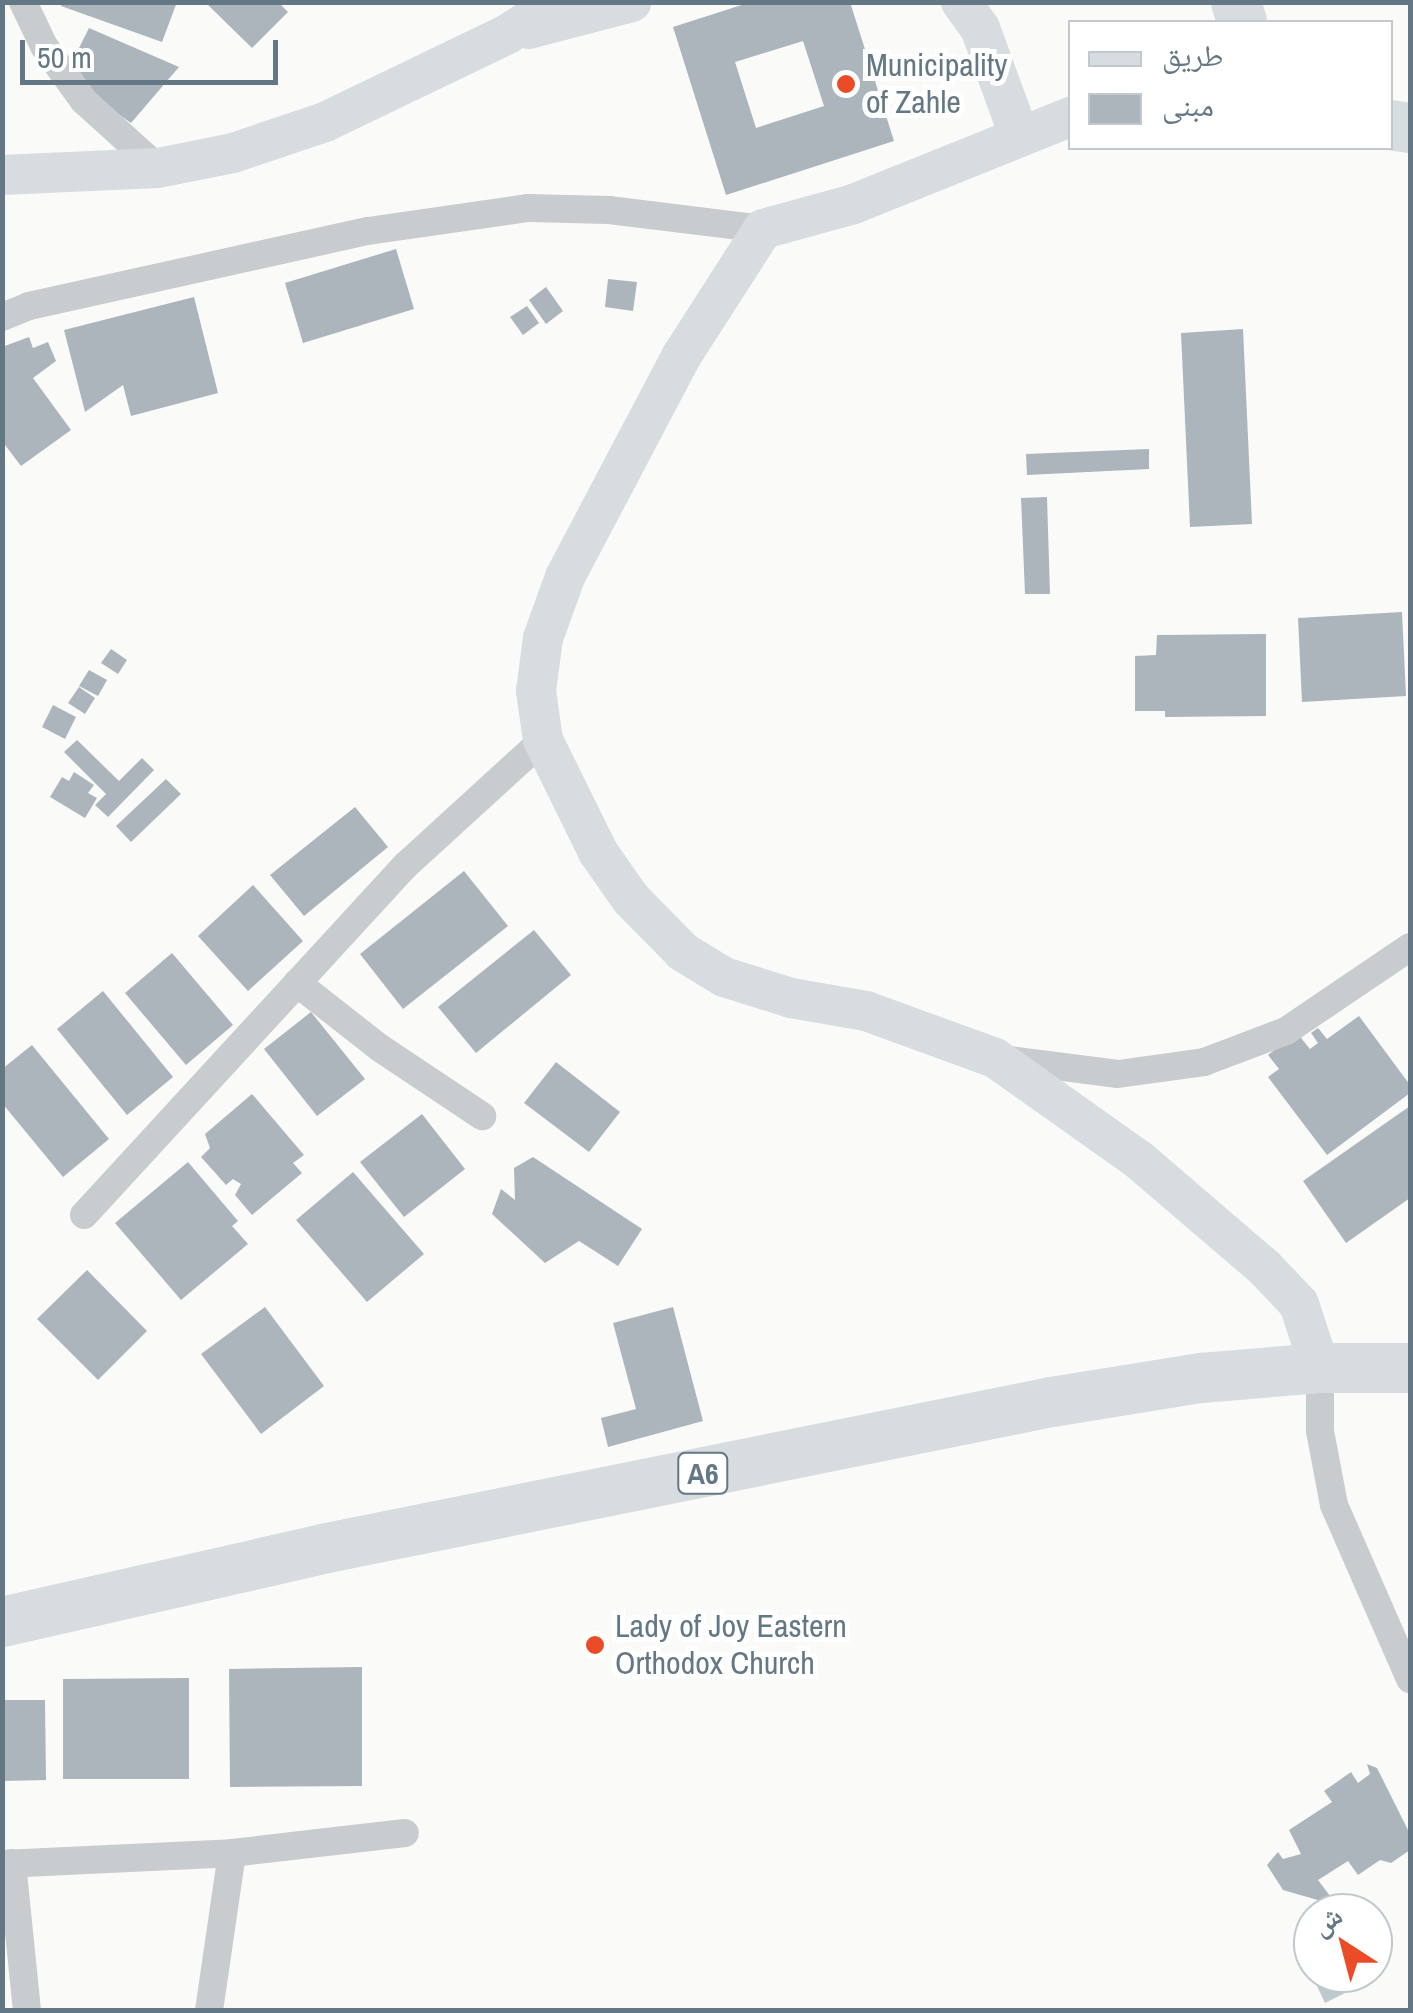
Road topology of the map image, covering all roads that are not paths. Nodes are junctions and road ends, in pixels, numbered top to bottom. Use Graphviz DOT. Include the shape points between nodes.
graph roads {
  1 [pos="23,2"];
  2 [pos="556,2"];
  3 [pos="632,2"];
  4 [pos="961,2"];
  5 [pos="506,35"];
  6 [pos="1068,118"];
  7 [pos="1020,136"];
  8 [pos="158,168"];
  9 [pos="2,174"];
  10 [pos="763,230"];
  11 [pos="2,317"];
  12 [pos="543,740"];
  13 [pos="1410,948"];
  14 [pos="297,982"];
  15 [pos="994,1058"];
  16 [pos="482,1116"];
  17 [pos="84,1215"];
  18 [pos="1320,1368"];
  19 [pos="1410,1368"];
  20 [pos="2,1622"];
  21 [pos="1410,1678"];
  22 [pos="405,1833"];
  23 [pos="232,1853"];
  24 [pos="7,1863"];
  25 [pos="27,2010"];
  26 [pos="209,2010"];
  1 -- 8 [label="street" via="44,46 84,101"];
  2 -- 5 [label="street"];
  3 -- 5 [label="street"];
  4 -- 7 [label="street" via="980,28"];
  5 -- 8 [label="street" via="325,122"];
  6 -- 7 [label="street"];
  7 -- 10 [label="street" via="854,204"];
  8 -- 9 [label="street"];
  10 -- 11 [label="street" via="609,210 528,208 368,231"];
  10 -- 12 [label="street" via="682,354 565,578 542,638 536,691"];
  12 -- 14 [label="street" via="406,865"];
  12 -- 15 [label="street" via="598,852 682,952 724,977 866,1011"];
  13 -- 15 [label="street" via="1286,1031 1204,1062 1118,1074"];
  14 -- 16 [label="street"];
  14 -- 17 [label="street"];
  15 -- 18 [label="street" via="1139,1160 1264,1267 1299,1304"];
  18 -- 19 [label="highway, A6"];
  18 -- 20 [label="highway, A6" via="1201,1378 937,1422"];
  18 -- 21 [label="street" via="1320,1431 1334,1505"];
  22 -- 23 [label="street"];
  23 -- 24 [label="street"];
  23 -- 26 [label="street"];
  24 -- 25 [label="street"];
}
